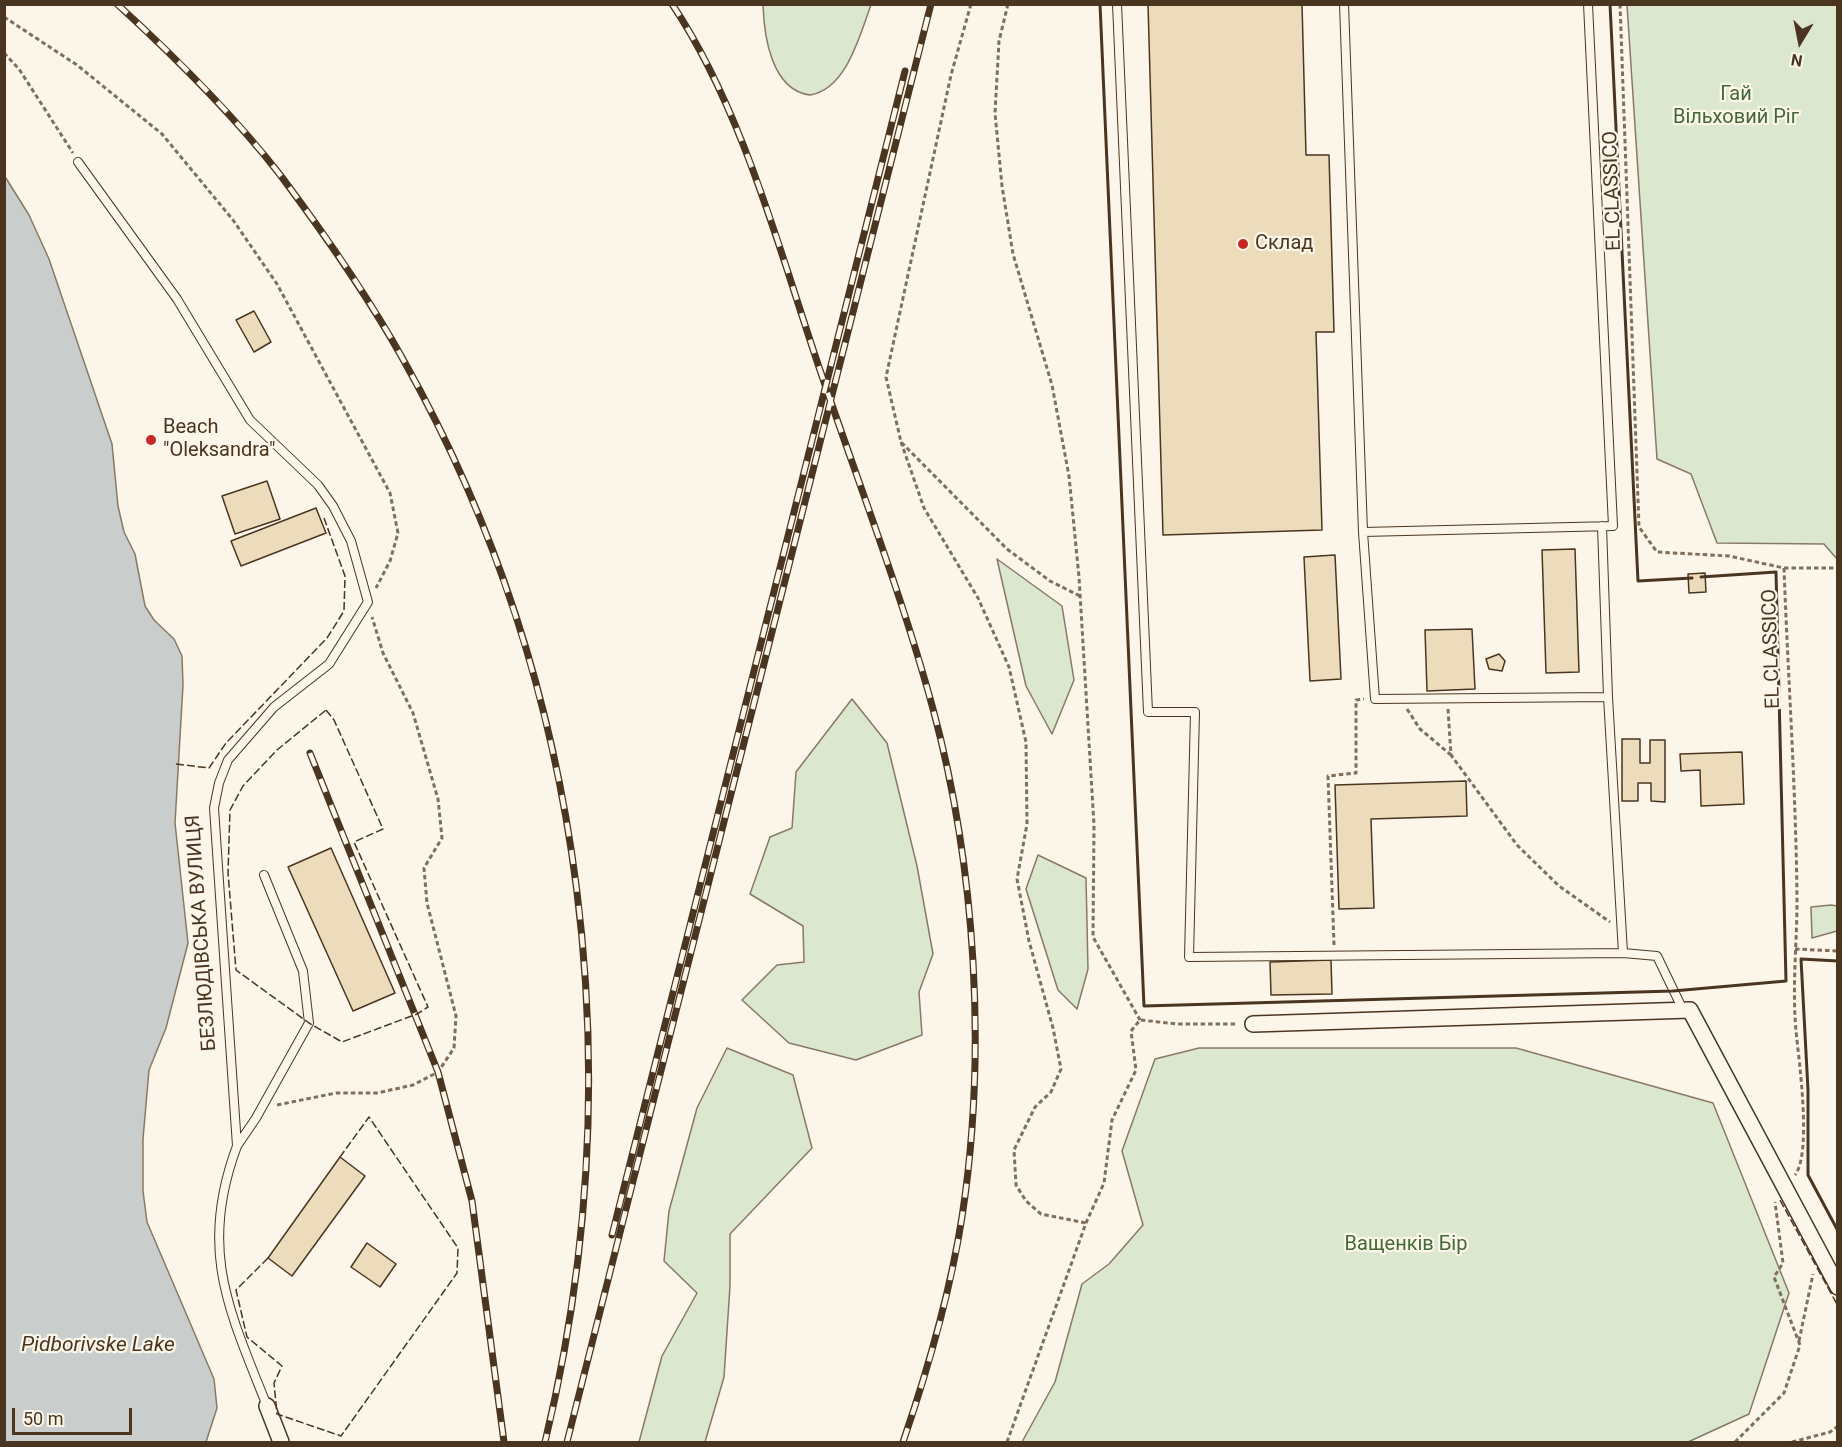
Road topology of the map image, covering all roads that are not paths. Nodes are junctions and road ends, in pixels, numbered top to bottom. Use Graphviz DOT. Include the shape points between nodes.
graph roads {
  1 [pos="1117,4"];
  2 [pos="1344,4"];
  3 [pos="1588,4"];
  4 [pos="78,162"];
  5 [pos="1602,526"];
  6 [pos="1363,532"];
  7 [pos="1608,697"];
  8 [pos="264,875"];
  9 [pos="1623,953"];
  10 [pos="1683,1010"];
  11 [pos="1253,1024"];
  12 [pos="237,1146"];
  13 [pos="1838,1287"];
  14 [pos="267,1406"];
  15 [pos="281,1443"];
  1 -- 9 [label="lane" via="1148,712 1195,712 1189,957"];
  2 -- 6 [label="lane"];
  3 -- 5 [label="lane" via="1613,526"];
  4 -- 12 [label="lane, БЕЗЛЮДІВСЬКА ВУЛИЦЯ" via="177,299 250,420 318,485 333,506 351,541 368,602 329,664 274,707 228,760 219,783 214,808"];
  5 -- 6 [label="lane"];
  5 -- 7 [label="lane"];
  6 -- 7 [label="lane" via="1375,699"];
  7 -- 9 [label="lane"];
  8 -- 12 [label="lane" via="303,970 309,1023"];
  9 -- 10 [label="lane" via="1657,956"];
  10 -- 11 [label="street"];
  10 -- 13 [label="street" via="1690,1010 1779,1192"];
  12 -- 14 [label="lane, БЕЗЛЮДІВСЬКА ВУЛИЦЯ" via="220,1215 220,1269 228,1307"];
  14 -- 15 [label="street, БЕЗЛЮДІВСЬКА ВУЛИЦЯ"];
}
